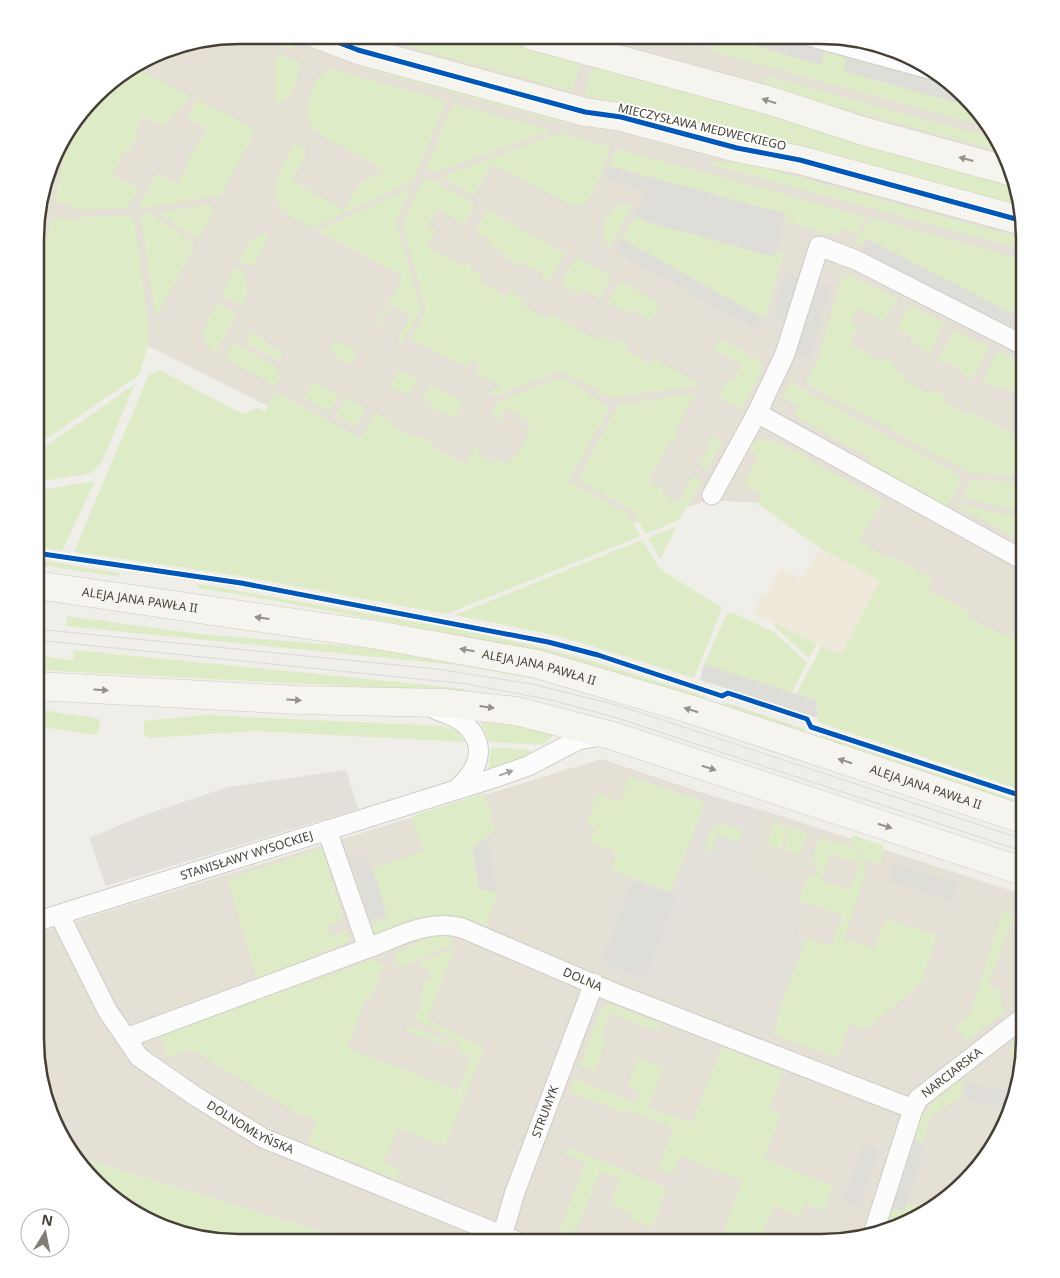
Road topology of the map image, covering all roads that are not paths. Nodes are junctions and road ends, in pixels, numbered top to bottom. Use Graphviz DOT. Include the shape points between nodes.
graph roads {
  1 [pos="342,44"];
  2 [pos="562,44"];
  3 [pos="839,44"];
  4 [pos="902,61"];
  5 [pos="1003,170"];
  6 [pos="1015,219"];
  7 [pos="1016,341"];
  8 [pos="757,413"];
  9 [pos="712,495"];
  10 [pos="1016,556"];
  11 [pos="44,586"];
  12 [pos="44,688"];
  13 [pos="404,702"];
  14 [pos="613,736"];
  15 [pos="459,787"];
  16 [pos="1016,817"];
  17 [pos="327,830"];
  18 [pos="1016,869"];
  19 [pos="60,916"];
  20 [pos="44,920"];
  21 [pos="368,948"];
  22 [pos="594,984"];
  23 [pos="1016,1022"];
  24 [pos="126,1038"];
  25 [pos="913,1109"];
  26 [pos="875,1227"];
  27 [pos="489,1234"];
  28 [pos="503,1234"];
  1 -- 6 [label="main road, MIECZYSŁAWA MEDWECKIEGO" via="585,112 621,117 737,148 800,160"];
  5 -- 2 [label="main road, one-way"];
  3 -- 4 [label="street"];
  7 -- 8 [label="street" via="856,260 819,246 785,354"];
  8 -- 9 [label="street"];
  8 -- 10 [label="street"];
  16 -- 11 [label="main road, ALEJA JANA PAWŁA II, one-way" via="696,712 537,664 377,635"];
  12 -- 13 [label="main road, one-way"];
  13 -- 14 [label="main road, one-way" via="516,711"];
  13 -- 15 [label="street" via="454,716 464,721 472,731 478,745 478,758 471,774"];
  15 -- 14 [label="street, STANISŁAWY WYSOCKIEJ, one-way" via="528,766 578,740"];
  14 -- 18 [label="main road, one-way"];
  15 -- 17 [label="street, STANISŁAWY WYSOCKIEJ"];
  17 -- 19 [label="street, STANISŁAWY WYSOCKIEJ"];
  17 -- 21 [label="street"];
  19 -- 20 [label="street, STANISŁAWY WYSOCKIEJ"];
  19 -- 24 [label="street, DOLNOMŁYŃSKA" via="107,1010"];
  21 -- 22 [label="street, DOLNA" via="430,925 451,925"];
  21 -- 24 [label="street, DOLNA"];
  22 -- 25 [label="street, DOLNA"];
  22 -- 28 [label="street, STRUMYK"];
  23 -- 25 [label="street, NARCIARSKA" via="925,1092"];
  24 -- 27 [label="street, DOLNOMŁYŃSKA" via="139,1057 263,1138"];
  25 -- 26 [label="street, NARCIARSKA"];
}
